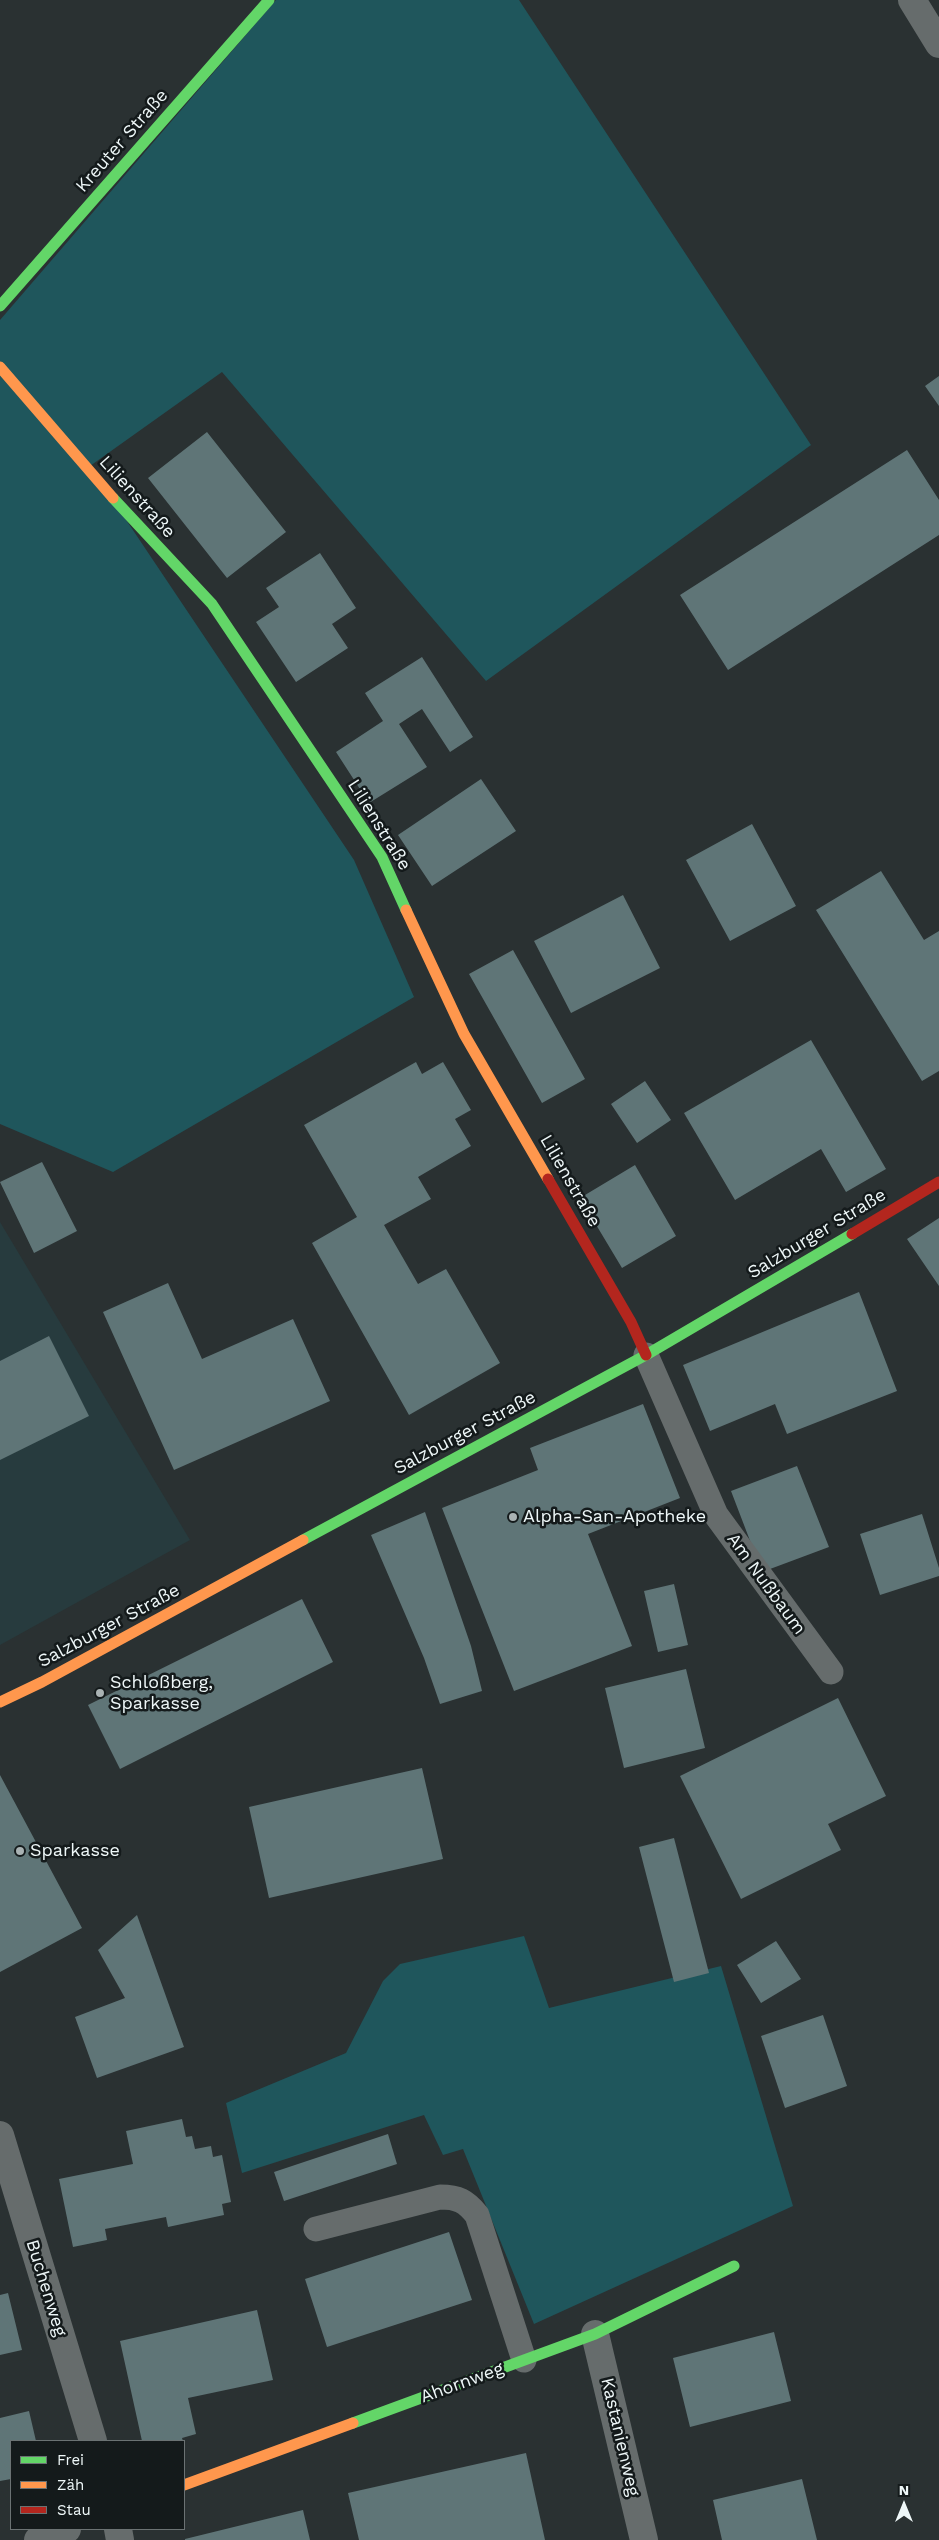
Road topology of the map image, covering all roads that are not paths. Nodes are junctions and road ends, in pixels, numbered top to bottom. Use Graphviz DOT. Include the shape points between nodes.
graph roads {
  1 [pos="270,0"];
  2 [pos="912,0"];
  3 [pos="939,44"];
  4 [pos="0,306"];
  5 [pos="0,367"];
  6 [pos="939,1182"];
  7 [pos="646,1355"];
  8 [pos="830,1672"];
  9 [pos="0,1702"];
  10 [pos="0,2135"];
  11 [pos="316,2229"];
  12 [pos="734,2266"];
  13 [pos="596,2334"];
  14 [pos="524,2360"];
  15 [pos="93,2440"];
  16 [pos="185,2485"];
  17 [pos="63,2530"];
  18 [pos="38,2540"];
  19 [pos="644,2540"];
  1 -- 4 [label="street, Kreuter Straße"];
  2 -- 3 [label="street"];
  5 -- 7 [label="street, Lilienstraße" via="114,499 212,604 382,857 464,1034 631,1322"];
  6 -- 7 [label="street, Salzburger Straße"];
  7 -- 8 [label="lane, Am Nußbaum" via="716,1515"];
  7 -- 9 [label="street, Salzburger Straße"];
  10 -- 15 [label="street, Buchenweg"];
  11 -- 14 [label="lane" via="440,2197 456,2197 468,2203 477,2214"];
  12 -- 13 [label="street, Ahornweg"];
  13 -- 14 [label="street, Ahornweg"];
  13 -- 19 [label="street, Kastanienweg"];
  14 -- 16 [label="street, Ahornweg"];
  17 -- 18 [label="street"];
}
